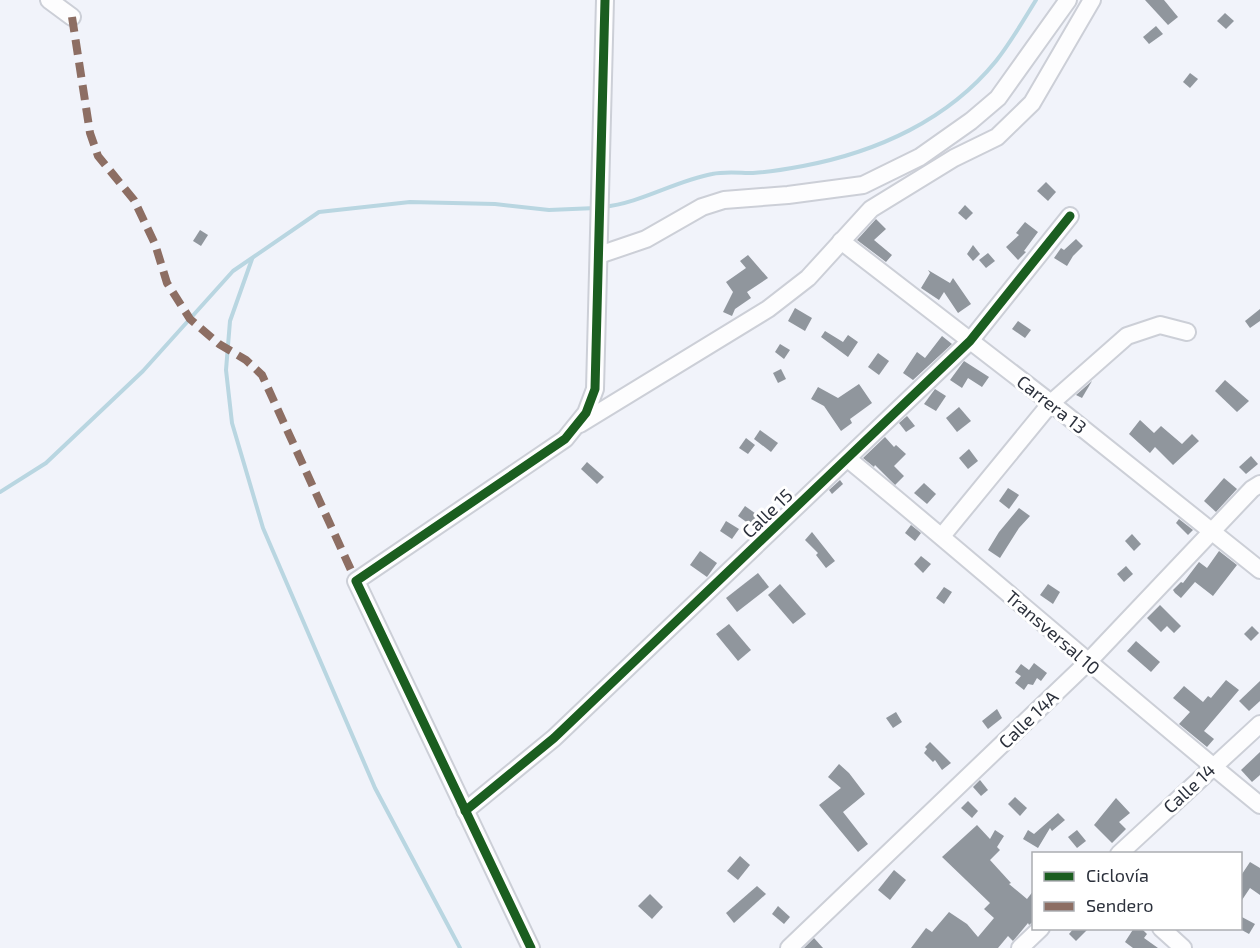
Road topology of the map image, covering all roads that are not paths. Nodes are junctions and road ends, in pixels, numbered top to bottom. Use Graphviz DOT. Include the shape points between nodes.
graph roads {
  1 [pos="49,0"];
  2 [pos="71,0"];
  3 [pos="605,0"];
  4 [pos="1068,0"];
  5 [pos="1092,0"];
  6 [pos="1070,216"];
  7 [pos="841,241"];
  8 [pos="599,255"];
  9 [pos="1187,332"];
  10 [pos="970,341"];
  11 [pos="1051,403"];
  12 [pos="573,429"];
  13 [pos="848,459"];
  14 [pos="1260,484"];
  15 [pos="1212,531"];
  16 [pos="942,536"];
  17 [pos="1260,570"];
  18 [pos="1088,663"];
  19 [pos="1260,724"];
  20 [pos="1213,766"];
  21 [pos="1260,805"];
  22 [pos="465,811"];
  23 [pos="1121,852"];
  24 [pos="1039,930"];
  25 [pos="1163,930"];
  26 [pos="531,948"];
  27 [pos="789,948"];
  28 [pos="1020,948"];
  29 [pos="1184,948"];
  1 -- 2 [label="street" via="72,17"];
  3 -- 8 [label="street"];
  4 -- 8 [label="street" via="998,98 920,157 863,185 724,200 702,207 646,238"];
  5 -- 7 [label="street" via="1032,103 998,137 954,158 871,209"];
  6 -- 10 [label="street, Calle 15"];
  7 -- 10 [label="street, Carrera 13"];
  7 -- 12 [label="street" via="808,278 768,309"];
  8 -- 12 [label="street" via="595,389 586,413"];
  9 -- 11 [label="street" via="1160,325 1127,336"];
  10 -- 11 [label="street, Carrera 13"];
  10 -- 13 [label="street, Calle 15"];
  11 -- 15 [label="street, Carrera 13"];
  11 -- 16 [label="street"];
  12 -- 22 [label="street" via="565,439 357,580"];
  13 -- 16 [label="street, Transversal 10"];
  13 -- 22 [label="street, Calle 15" via="554,738"];
  14 -- 15 [label="street, Calle 14A"];
  15 -- 17 [label="street, Carrera 13"];
  15 -- 18 [label="street, Calle 14A"];
  16 -- 18 [label="street, Transversal 10"];
  18 -- 20 [label="street, Transversal 10"];
  18 -- 27 [label="street, Calle 14A"];
  19 -- 20 [label="street, Calle 14"];
  20 -- 21 [label="street, Transversal 10"];
  20 -- 23 [label="street, Calle 14"];
  22 -- 26 [label="street"];
  24 -- 28 [label="street"];
  25 -- 29 [label="street"];
}
